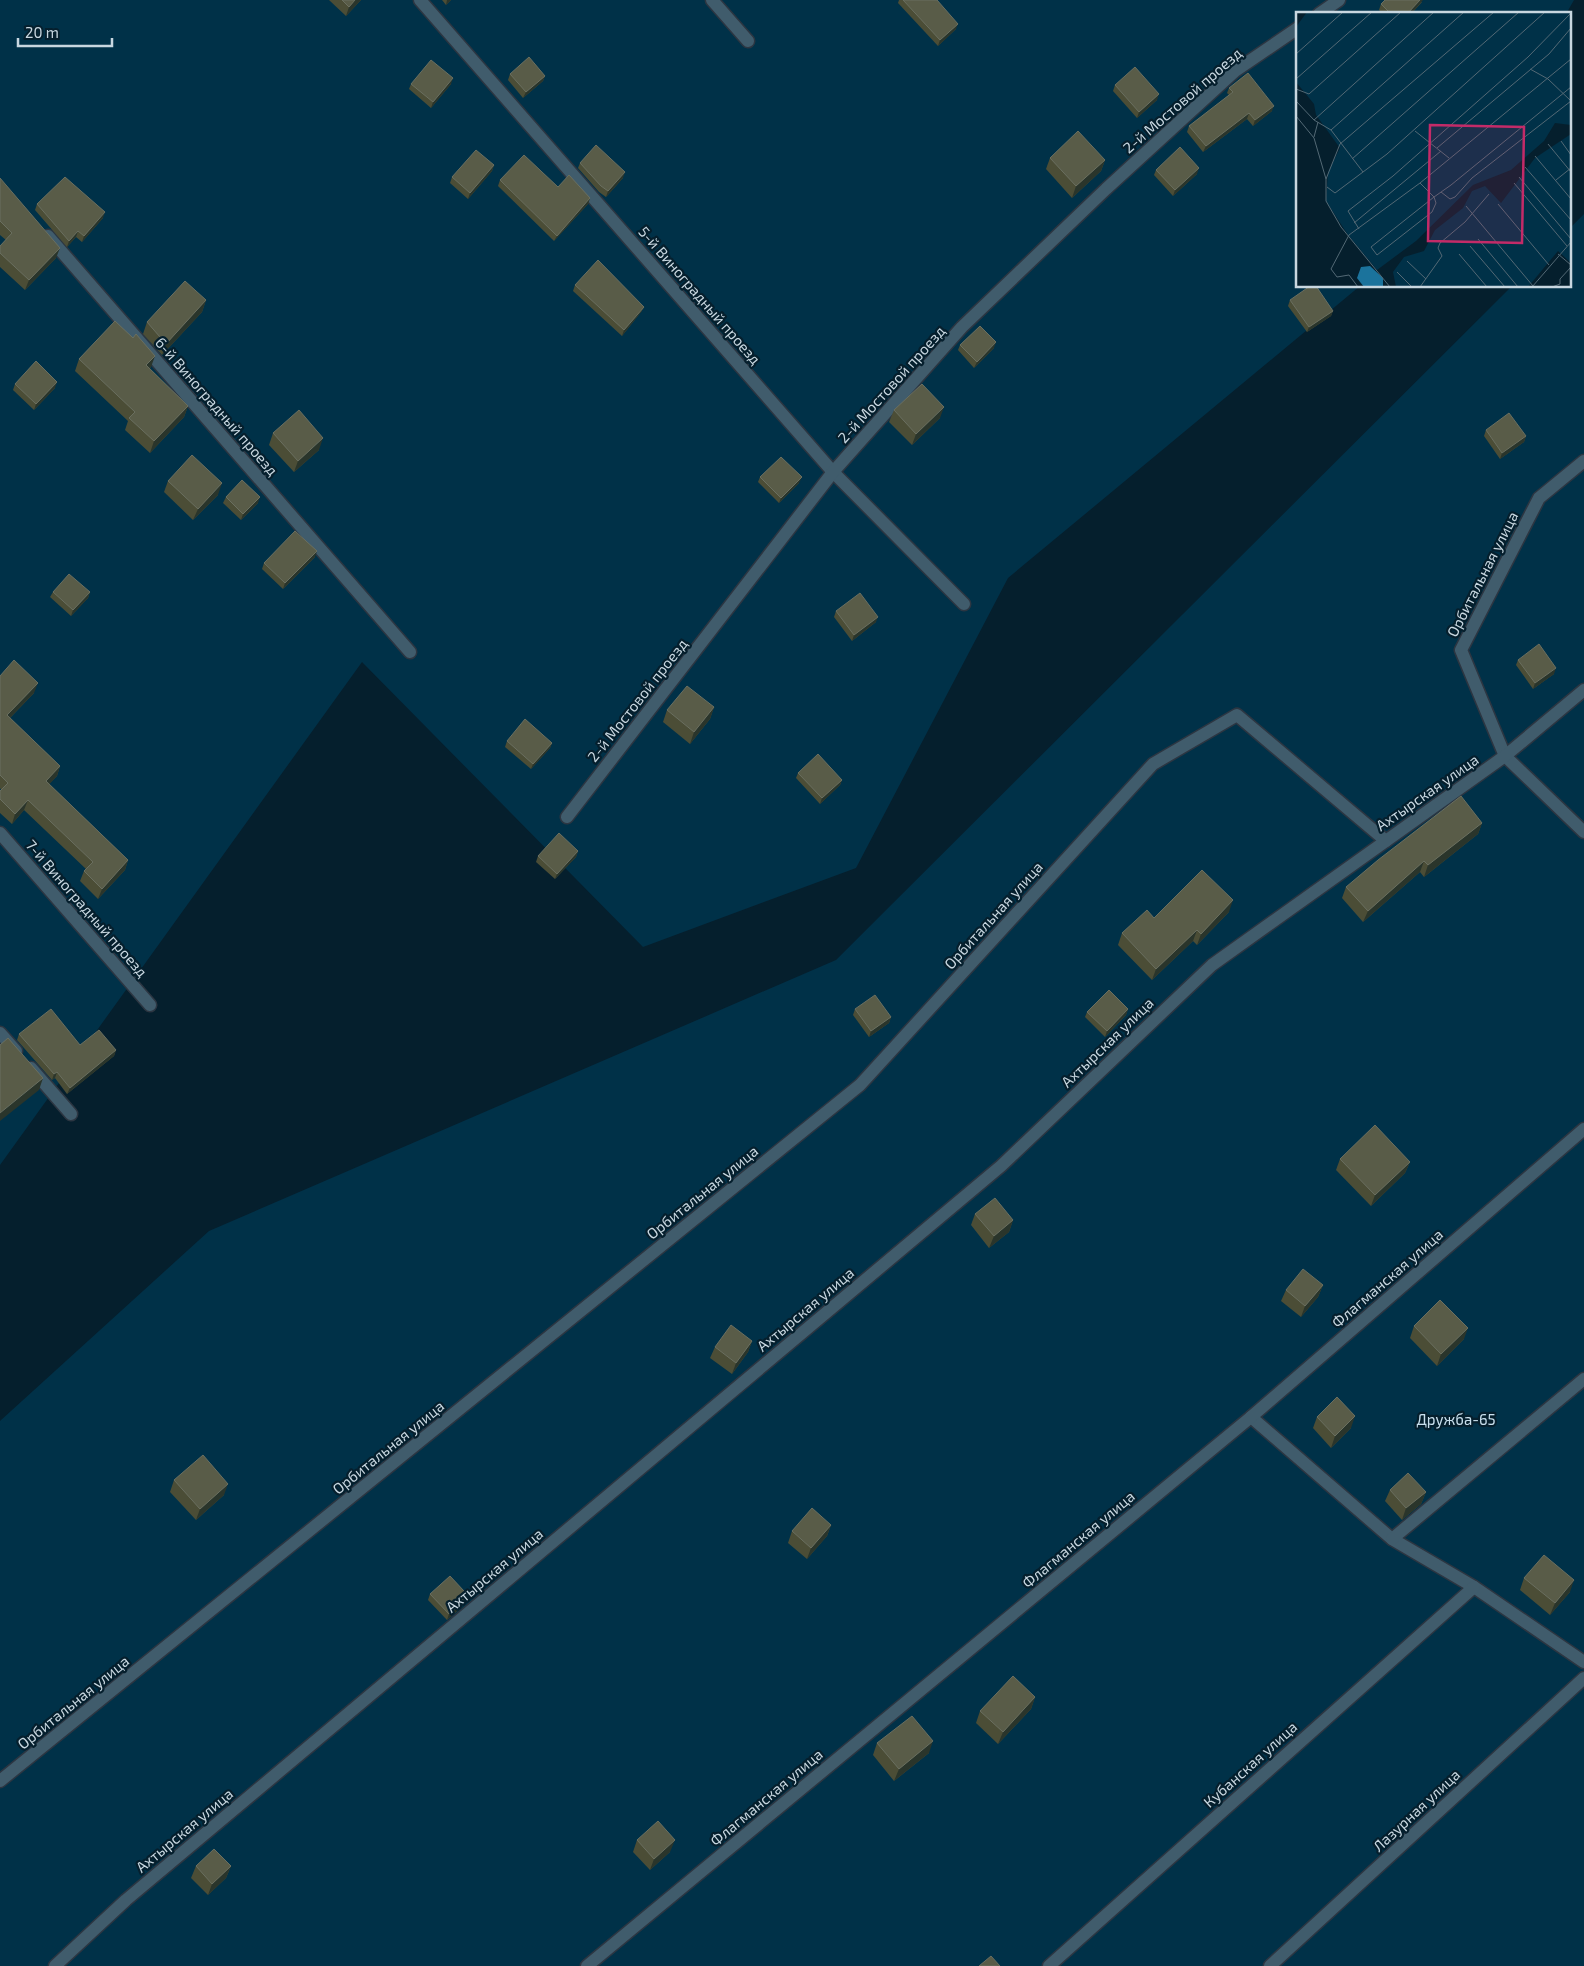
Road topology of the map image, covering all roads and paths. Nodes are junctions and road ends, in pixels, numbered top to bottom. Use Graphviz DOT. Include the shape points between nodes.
graph roads {
  1 [pos="420,0"];
  2 [pos="712,0"];
  3 [pos="1340,0"];
  4 [pos="1322,12"];
  5 [pos="1296,29"];
  6 [pos="748,41"];
  7 [pos="39,226"];
  8 [pos="1584,461"];
  9 [pos="833,472"];
  10 [pos="964,604"];
  11 [pos="410,652"];
  12 [pos="1584,690"];
  13 [pos="1505,756"];
  14 [pos="567,817"];
  15 [pos="1584,832"];
  16 [pos="0,833"];
  17 [pos="1386,841"];
  18 [pos="150,1005"];
  19 [pos="0,1033"];
  20 [pos="72,1114"];
  21 [pos="1584,1129"];
  22 [pos="1584,1379"];
  23 [pos="1251,1417"];
  24 [pos="1392,1539"];
  25 [pos="1474,1587"];
  26 [pos="1584,1662"];
  27 [pos="1584,1678"];
  28 [pos="0,1781"];
  29 [pos="55,1966"];
  30 [pos="587,1966"];
  31 [pos="1049,1966"];
  32 [pos="1270,1966"];
  1 -- 9 [label="lane, 5-й Виноградный проезд"];
  2 -- 6 [label="lane"];
  3 -- 4 [label="lane"];
  5 -- 9 [label="lane, 2-й Мостовой проезд" via="1235,71 1106,189 962,328"];
  7 -- 11 [label="lane, 6-й Виноградный проезд"];
  8 -- 13 [label="lane, Орбитальная улица" via="1539,498 1461,650"];
  9 -- 10 [label="lane, 5-й Виноградный проезд"];
  9 -- 14 [label="lane, 2-й Мостовой проезд"];
  12 -- 13 [label="lane, Ахтырская улица"];
  13 -- 15 [label="lane, Орбитальная улица"];
  13 -- 17 [label="lane, Ахтырская улица"];
  16 -- 18 [label="lane, 7-й Виноградный проезд"];
  17 -- 28 [label="lane, Орбитальная улица" via="1237,715 1154,764 860,1085"];
  17 -- 29 [label="lane, Ахтырская улица" via="1212,965 1001,1166 134,1894"];
  19 -- 20 [label="lane"];
  21 -- 23 [label="lane, Флагманская улица"];
  22 -- 24 [label="lane"];
  23 -- 24 [label="lane"];
  23 -- 30 [label="lane, Флагманская улица"];
  24 -- 25 [label="lane"];
  25 -- 26 [label="lane"];
  25 -- 31 [label="lane, Кубанская улица"];
  27 -- 32 [label="lane, Лазурная улица"];
}
